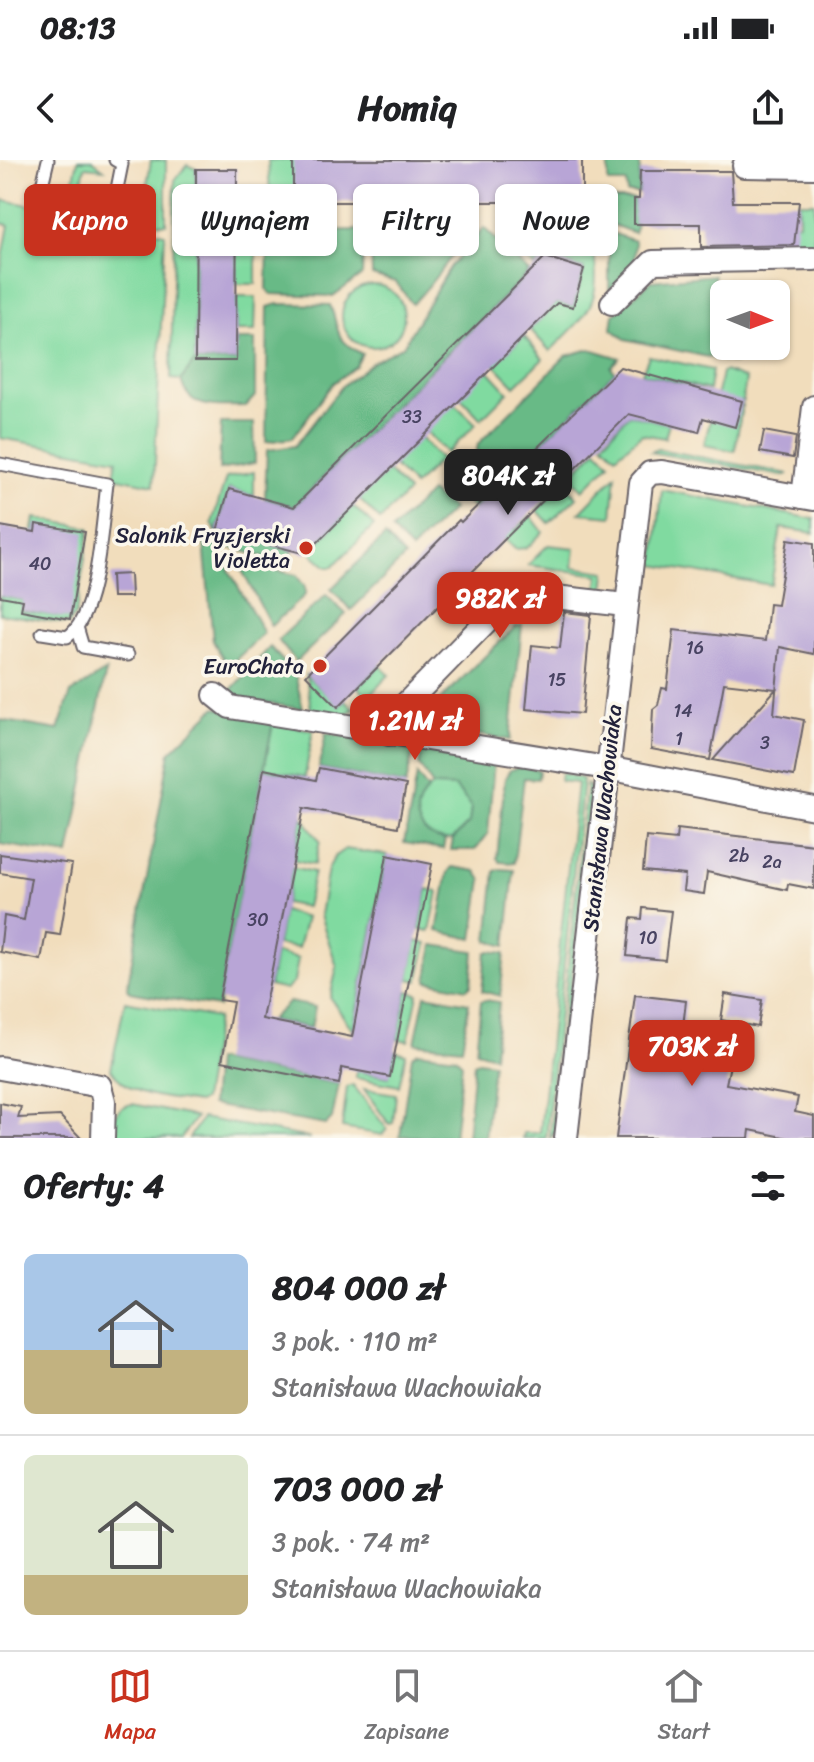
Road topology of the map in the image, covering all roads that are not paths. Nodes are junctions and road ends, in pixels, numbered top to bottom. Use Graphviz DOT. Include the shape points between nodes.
graph roads {
  1 [pos="48,160"];
  2 [pos="115,160"];
  3 [pos="744,166"];
  4 [pos="814,167"];
  5 [pos="42,184"];
  6 [pos="118,184"];
  7 [pos="814,259"];
  8 [pos="612,303"];
  9 [pos="814,407"];
  10 [pos="812,437"];
  11 [pos="0,464"];
  12 [pos="809,498"];
  13 [pos="625,605"];
  14 [pos="78,630"];
  15 [pos="42,633"];
  16 [pos="128,655"];
  17 [pos="215,695"];
  18 [pos="389,734"];
  19 [pos="607,768"];
  20 [pos="814,808"];
  21 [pos="0,1068"];
  22 [pos="103,1138"];
  23 [pos="566,1138"];
  1 -- 5 [label="lane"];
  2 -- 6 [label="lane" via="122,164"];
  3 -- 4 [label="street"];
  7 -- 8 [label="street" via="653,262"];
  9 -- 10 [label="street"];
  10 -- 12 [label="street"];
  11 -- 14 [label="lane" via="107,484 89,604"];
  12 -- 13 [label="street, Stanisława Wachowiaka" via="662,472 646,475 637,499"];
  13 -- 18 [label="street" via="511,596 392,718"];
  13 -- 19 [label="street, Stanisława Wachowiaka"];
  14 -- 15 [label="lane" via="67,637"];
  14 -- 16 [label="lane" via="83,647"];
  17 -- 18 [label="street" via="230,707"];
  18 -- 19 [label="street"];
  19 -- 20 [label="street"];
  19 -- 23 [label="street, Stanisława Wachowiaka"];
  21 -- 22 [label="street" via="100,1086"];
}
